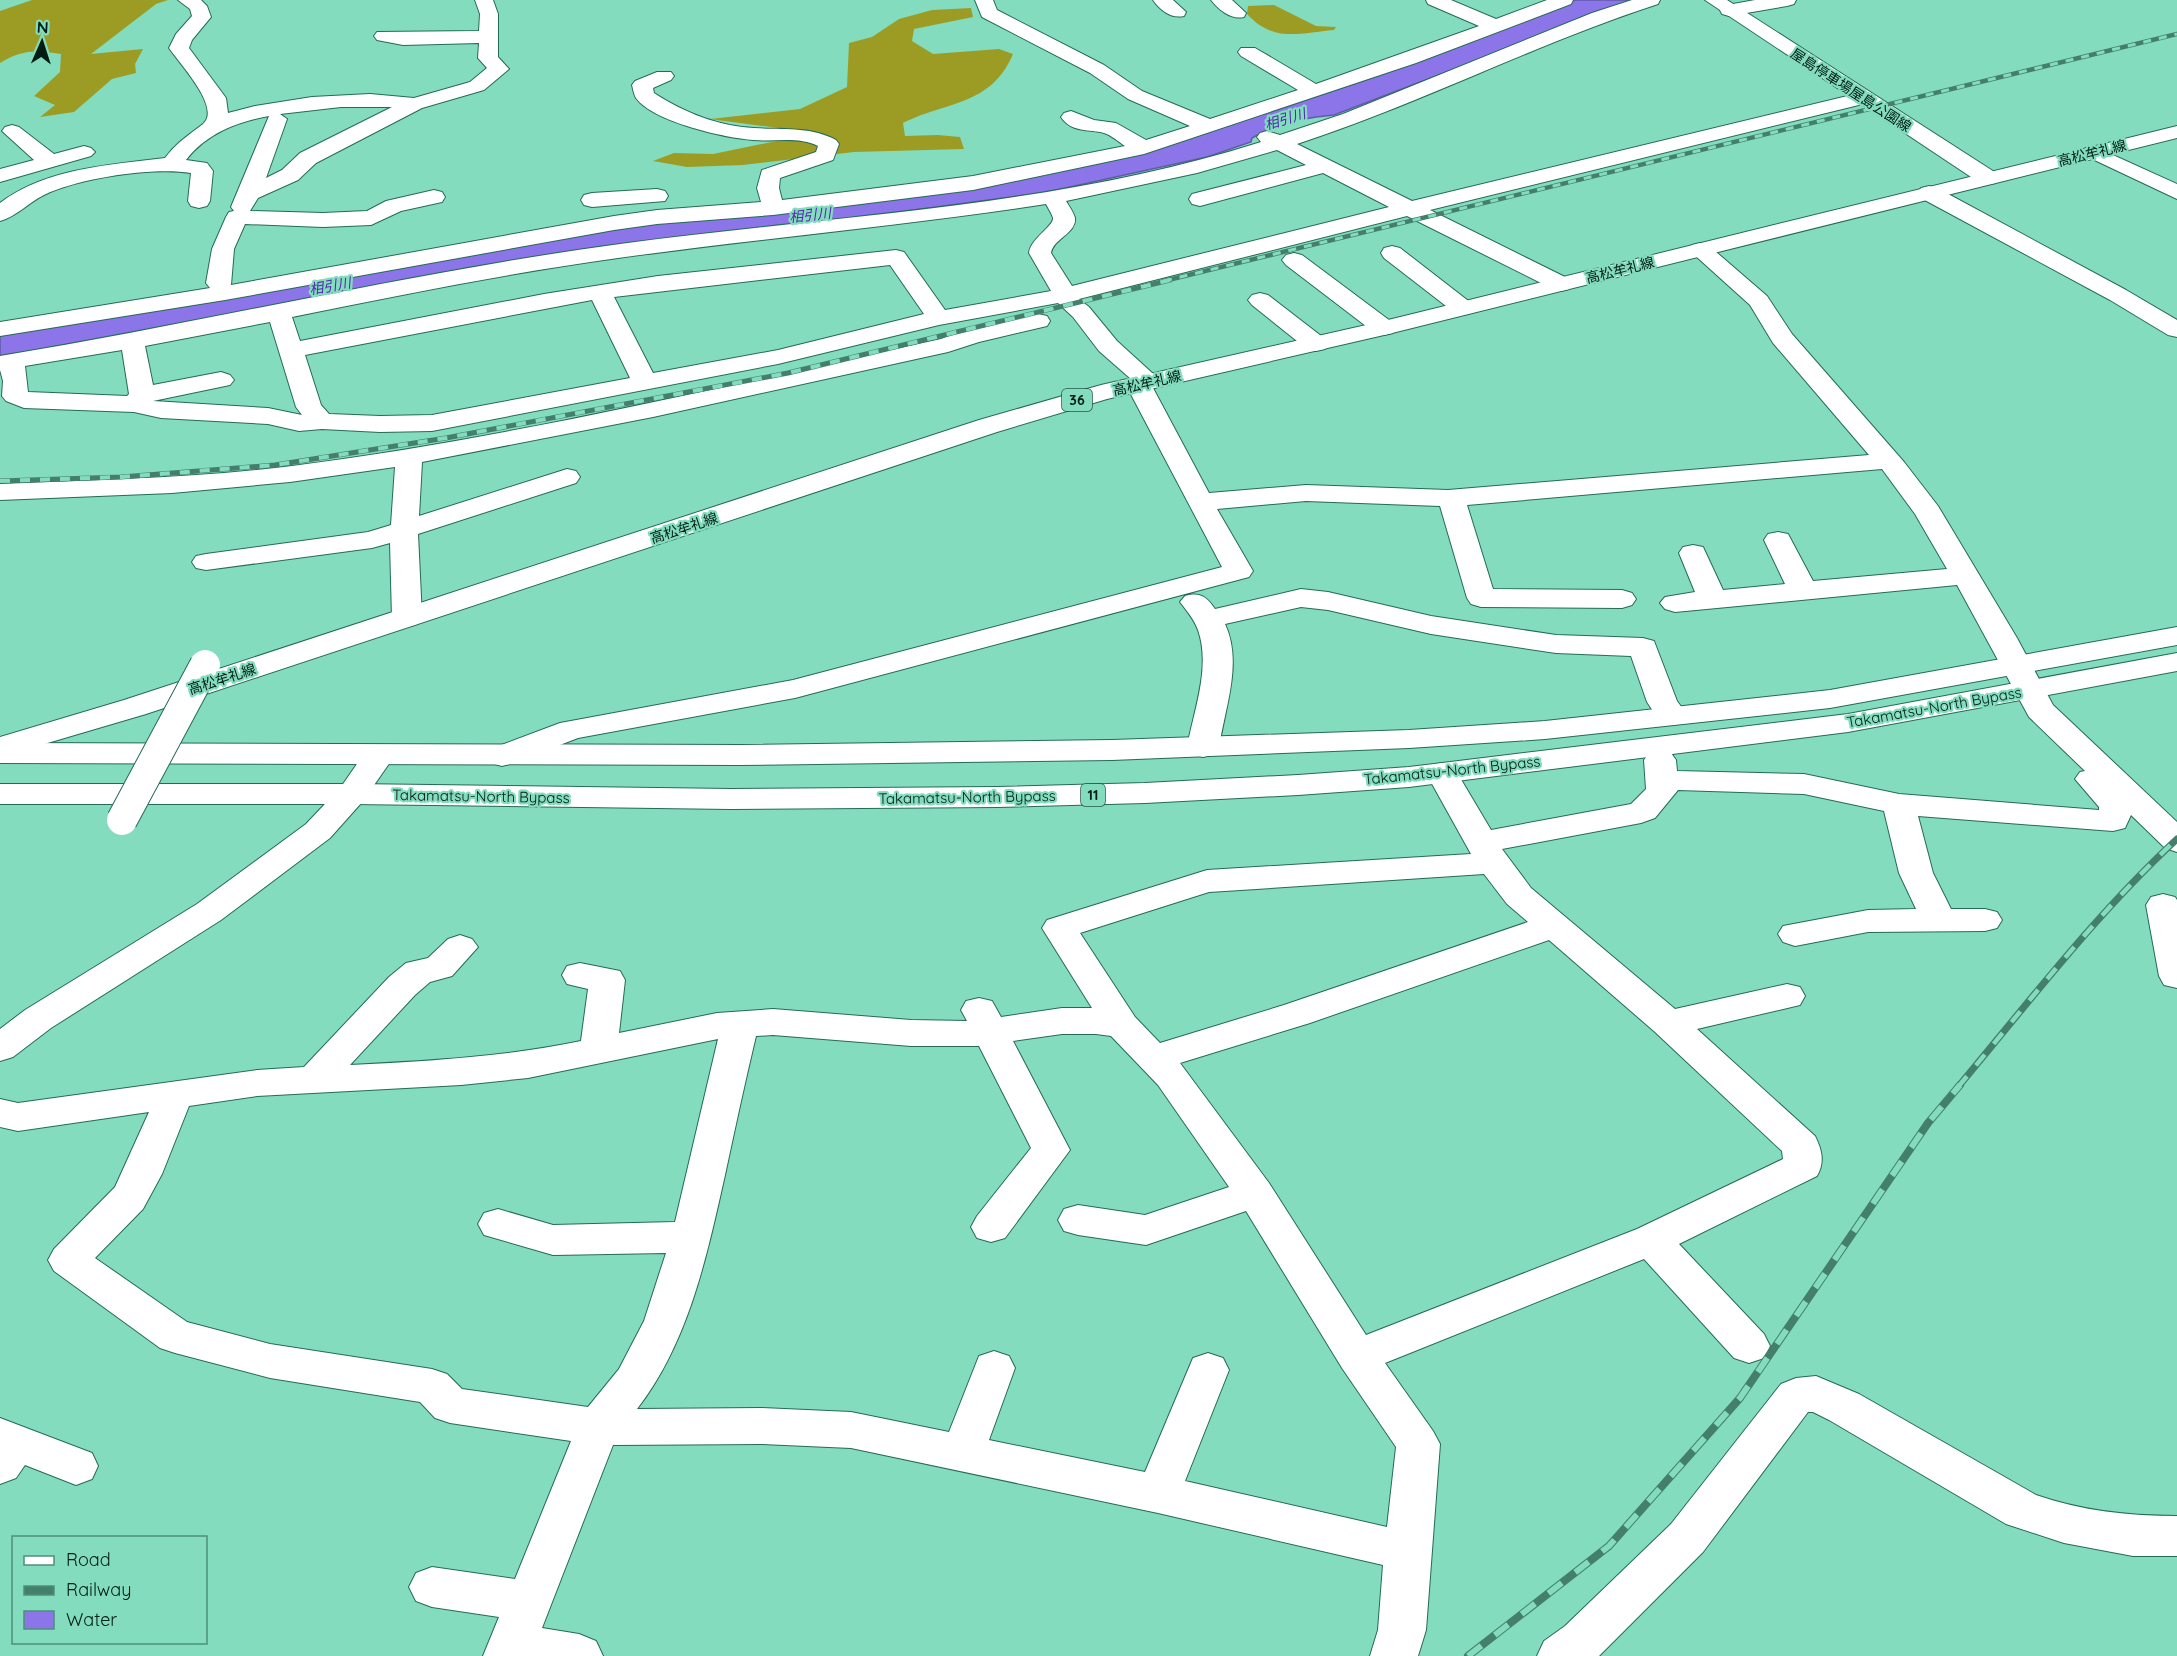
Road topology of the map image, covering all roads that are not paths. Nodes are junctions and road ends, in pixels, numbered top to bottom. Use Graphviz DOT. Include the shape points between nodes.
graph roads {
  1 [pos="187,0"];
  2 [pos="484,0"];
  3 [pos="984,0"];
  4 [pos="1162,0"];
  5 [pos="1221,0"];
  6 [pos="1435,0"];
  7 [pos="1564,0"];
  8 [pos="1651,0"];
  9 [pos="1787,0"];
  10 [pos="1721,5"];
  11 [pos="1177,12"];
  12 [pos="1237,13"];
  13 [pos="1496,26"];
  14 [pos="384,36"];
  15 [pos="489,37"];
  16 [pos="1248,52"];
  17 [pos="664,76"];
  18 [pos="1314,91"];
  19 [pos="1863,98"];
  20 [pos="415,104"];
  21 [pos="1071,117"];
  22 [pos="276,119"];
  23 [pos="1224,123"];
  24 [pos="214,126"];
  25 [pos="12,131"];
  26 [pos="2177,132"];
  27 [pos="1271,139"];
  28 [pos="1144,148"];
  29 [pos="84,152"];
  30 [pos="2093,152"];
  31 [pos="49,161"];
  32 [pos="172,164"];
  33 [pos="1325,166"];
  34 [pos="0,178"];
  35 [pos="1988,178"];
  36 [pos="2177,192"];
  37 [pos="1929,193"];
  38 [pos="249,194"];
  39 [pos="657,196"];
  40 [pos="1053,196"];
  41 [pos="434,197"];
  42 [pos="615,199"];
  43 [pos="1199,199"];
  44 [pos="199,201"];
  45 [pos="592,201"];
  46 [pos="9,204"];
  47 [pos="773,208"];
  48 [pos="1411,209"];
  49 [pos="237,217"];
  50 [pos="614,223"];
  51 [pos="1700,250"];
  52 [pos="1392,253"];
  53 [pos="1294,260"];
  54 [pos="1561,284"];
  55 [pos="600,292"];
  56 [pos="225,293"];
  57 [pos="1260,300"];
  58 [pos="1073,303"];
  59 [pos="1463,308"];
  60 [pos="279,313"];
  61 [pos="939,318"];
  62 [pos="1384,328"];
  63 [pos="0,329"];
  64 [pos="2177,330"];
  65 [pos="132,340"];
  66 [pos="1316,344"];
  67 [pos="292,350"];
  68 [pos="6,362"];
  69 [pos="221,380"];
  70 [pos="645,382"];
  71 [pos="1144,383"];
  72 [pos="138,399"];
  73 [pos="322,422"];
  74 [pos="409,457"];
  75 [pos="1888,461"];
  76 [pos="567,477"];
  77 [pos="0,492"];
  78 [pos="1451,498"];
  79 [pos="1200,502"];
  80 [pos="404,530"];
  81 [pos="1778,540"];
  82 [pos="1693,553"];
  83 [pos="206,562"];
  84 [pos="1964,576"];
  85 [pos="1183,586"];
  86 [pos="1803,591"];
  87 [pos="1622,599"];
  88 [pos="1712,599"];
  89 [pos="1675,603"];
  90 [pos="407,618"];
  91 [pos="1208,619"];
  92 [pos="2177,636"];
  93 [pos="2177,662"];
  94 [pos="205,665"];
  95 [pos="2029,689"];
  96 [pos="1672,716"];
  97 [pos="1656,746"];
  98 [pos="0,747"];
  99 [pos="1203,747"];
  100 [pos="0,753"];
  101 [pos="380,755"];
  102 [pos="502,756"];
  103 [pos="1442,773"];
  104 [pos="1663,780"];
  105 [pos="0,794"];
  106 [pos="352,794"];
  107 [pos="1899,804"];
  108 [pos="122,820"];
  109 [pos="2177,841"];
  110 [pos="1487,853"];
  111 [pos="2163,905"];
  112 [pos="1939,920"];
  113 [pos="1985,920"];
  114 [pos="1554,926"];
  115 [pos="1795,934"];
  116 [pos="460,947"];
  117 [pos="580,975"];
  118 [pos="2177,976"];
  119 [pos="1787,996"];
  120 [pos="985,1021"];
  121 [pos="1668,1023"];
  122 [pos="740,1024"];
  123 [pos="1122,1026"];
  124 [pos="0,1048"];
  125 [pos="598,1050"];
  126 [pos="1154,1058"];
  127 [pos="315,1079"];
  128 [pos="175,1095"];
  129 [pos="0,1113"];
  130 [pos="1255,1193"];
  131 [pos="1078,1220"];
  132 [pos="498,1224"];
  133 [pos="991,1227"];
  134 [pos="691,1237"];
  135 [pos="1651,1240"];
  136 [pos="1749,1346"];
  137 [pos="1356,1356"];
  138 [pos="994,1368"];
  139 [pos="1208,1370"];
  140 [pos="598,1427"];
  141 [pos="6,1448"];
  142 [pos="963,1453"];
  143 [pos="76,1466"];
  144 [pos="1158,1494"];
  145 [pos="2177,1536"];
  146 [pos="1407,1551"];
  147 [pos="432,1587"];
  148 [pos="527,1601"];
  149 [pos="508,1650"];
  150 [pos="579,1656"];
  151 [pos="1394,1656"];
  152 [pos="1561,1656"];
  1 -- 24 [label="main road" via="198,6 202,17 178,48 216,98 218,115"];
  2 -- 15 [label="main road" via="489,14"];
  3 -- 23 [label="main road" via="989,13 1097,69 1135,95"];
  4 -- 11 [label="main road"];
  5 -- 12 [label="main road"];
  6 -- 13 [label="main road"];
  7 -- 13 [label="main road"];
  8 -- 27 [label="main road"];
  9 -- 10 [label="main road"];
  10 -- 19 [label="main road, 屋島停車場屋島公園線"];
  13 -- 18 [label="main road"];
  14 -- 15 [label="main road"];
  15 -- 20 [label="main road" via="488,58 499,69 477,86"];
  16 -- 18 [label="main road"];
  17 -- 47 [label="main road" via="642,85 645,96 678,117 722,130 806,136 828,144 826,156 770,175 768,188"];
  18 -- 23 [label="main road"];
  19 -- 35 [label="main road, 屋島停車場屋島公園線"];
  19 -- 48 [label="main road"];
  20 -- 24 [label="main road" via="395,100 300,105"];
  20 -- 38 [label="main road" via="308,158 290,175"];
  21 -- 28 [label="main road" via="1090,126 1109,127"];
  22 -- 38 [label="main road"];
  23 -- 27 [label="main road"];
  23 -- 28 [label="main road"];
  24 -- 32 [label="main road" via="183,147"];
  25 -- 31 [label="main road"];
  26 -- 30 [label="main road, 高松牟礼線 / 36"];
  27 -- 33 [label="main road"];
  27 -- 40 [label="main road" via="1194,168"];
  28 -- 47 [label="main road" via="973,183"];
  29 -- 31 [label="main road"];
  30 -- 35 [label="main road, 高松牟礼線 / 36"];
  30 -- 36 [label="main road"];
  31 -- 34 [label="main road"];
  32 -- 44 [label="main road" via="202,171"];
  32 -- 46 [label="main road" via="79,177"];
  33 -- 43 [label="main road"];
  33 -- 48 [label="main road"];
  34 -- 46 [label="main road" via="23,191"];
  35 -- 37 [label="main road, 高松牟礼線 / 36"];
  37 -- 51 [label="main road, 高松牟礼線 / 36"];
  37 -- 64 [label="main road"];
  38 -- 49 [label="main road"];
  39 -- 42 [label="main road"];
  40 -- 58 [label="main road" via="1064,218 1063,225 1041,244 1040,253"];
  40 -- 60 [label="main road" via="913,217 598,254"];
  41 -- 49 [label="main road" via="394,206 371,218"];
  42 -- 45 [label="main road"];
  42 -- 50 [label="main road"];
  47 -- 50 [label="main road"];
  48 -- 54 [label="main road"];
  48 -- 58 [label="main road"];
  49 -- 56 [label="main road" via="223,249 218,283"];
  50 -- 56 [label="main road"];
  51 -- 54 [label="main road, 高松牟礼線 / 36"];
  51 -- 75 [label="main road" via="1759,302 1782,338"];
  52 -- 59 [label="main road"];
  53 -- 62 [label="main road"];
  54 -- 59 [label="main road, 高松牟礼線 / 36"];
  55 -- 61 [label="main road" via="896,257"];
  55 -- 67 [label="main road"];
  55 -- 70 [label="main road"];
  56 -- 63 [label="main road"];
  57 -- 66 [label="main road"];
  58 -- 61 [label="main road"];
  58 -- 71 [label="main road"];
  58 -- 74 [label="main road" via="948,345 653,410"];
  59 -- 62 [label="main road, 高松牟礼線 / 36"];
  60 -- 65 [label="main road"];
  60 -- 67 [label="main road"];
  61 -- 70 [label="main road" via="778,357"];
  62 -- 66 [label="main road, 高松牟礼線 / 36"];
  65 -- 68 [label="main road"];
  65 -- 72 [label="main road"];
  66 -- 71 [label="main road, 高松牟礼線 / 36"];
  67 -- 73 [label="main road" via="309,407"];
  68 -- 72 [label="main road" via="16,381 15,396 24,400"];
  69 -- 72 [label="main road"];
  70 -- 73 [label="main road" via="432,423"];
  71 -- 79 [label="main road"];
  71 -- 90 [label="main road, 高松牟礼線 / 36" via="988,426"];
  72 -- 73 [label="main road" via="160,410"];
  74 -- 77 [label="main road" via="172,485"];
  74 -- 80 [label="main road"];
  75 -- 78 [label="main road"];
  75 -- 84 [label="main road" via="1929,512"];
  76 -- 80 [label="main road"];
  78 -- 79 [label="main road" via="1306,493"];
  78 -- 87 [label="main road" via="1481,598"];
  79 -- 85 [label="main road" via="1239,571"];
  80 -- 83 [label="main road" via="372,540"];
  80 -- 90 [label="main road"];
  81 -- 86 [label="main road"];
  82 -- 88 [label="main road"];
  84 -- 86 [label="main road"];
  84 -- 95 [label="main road"];
  85 -- 91 [label="main road"];
  85 -- 102 [label="main road" via="795,689 571,730"];
  86 -- 88 [label="main road"];
  88 -- 89 [label="main road"];
  90 -- 98 [label="main road, 高松牟礼線 / 36"];
  91 -- 96 [label="main road" via="1301,598 1431,625 1556,644 1643,647 1662,702"];
  91 -- 99 [label="main road" via="1215,636 1217,669"];
  92 -- 95 [label="main road, Takamatsu-North Bypass / 11"];
  93 -- 95 [label="main road, Takamatsu-North Bypass / 11"];
  94 -- 108 [label="street, bridge"];
  95 -- 96 [label="main road, Takamatsu-North Bypass / 11" via="1830,699"];
  95 -- 97 [label="main road, Takamatsu-North Bypass / 11" via="1848,723"];
  95 -- 107 [label="main road" via="2038,721 2116,805 2112,821"];
  95 -- 109 [label="main road"];
  96 -- 99 [label="main road, Takamatsu-North Bypass / 11" via="1500,733"];
  97 -- 103 [label="main road, Takamatsu-North Bypass / 11"];
  97 -- 104 [label="main road"];
  99 -- 102 [label="main road, Takamatsu-North Bypass / 11" via="972,753"];
  100 -- 101 [label="main road, Takamatsu-North Bypass / 11"];
  101 -- 102 [label="main road, Takamatsu-North Bypass / 11"];
  101 -- 106 [label="main road"];
  103 -- 106 [label="main road, Takamatsu-North Bypass / 11" via="1298,785 997,797 731,799"];
  103 -- 110 [label="main road"];
  104 -- 107 [label="main road" via="1804,784"];
  104 -- 110 [label="main road" via="1662,791 1643,811"];
  105 -- 106 [label="main road, Takamatsu-North Bypass / 11"];
  106 -- 124 [label="main road" via="318,831 210,912 38,1019"];
  107 -- 112 [label="main road" via="1916,873"];
  110 -- 114 [label="main road" via="1519,896"];
  110 -- 123 [label="main road" via="1207,881 1059,928"];
  111 -- 118 [label="main road"];
  112 -- 113 [label="main road"];
  112 -- 115 [label="main road" via="1868,921"];
  114 -- 121 [label="main road"];
  114 -- 126 [label="main road" via="1297,1014"];
  116 -- 127 [label="main road" via="439,968 419,972 402,986"];
  117 -- 125 [label="main road" via="607,980"];
  119 -- 121 [label="main road"];
  120 -- 122 [label="main road" via="975,1034"];
  120 -- 123 [label="main road" via="1096,1021"];
  120 -- 133 [label="main road" via="1051,1150"];
  121 -- 135 [label="main road" via="1801,1146 1803,1166"];
  122 -- 125 [label="main road"];
  122 -- 134 [label="main road"];
  123 -- 126 [label="main road"];
  125 -- 127 [label="main road" via="528,1065 461,1072"];
  126 -- 130 [label="main road"];
  127 -- 128 [label="main road"];
  128 -- 129 [label="main road" via="18,1117"];
  128 -- 140 [label="main road" via="129,1198 68,1260 176,1336 270,1361 432,1386 450,1405"];
  130 -- 131 [label="main road" via="1146,1230"];
  130 -- 137 [label="main road"];
  132 -- 134 [label="main road" via="553,1240"];
  134 -- 140 [label="main road" via="665,1322 634,1381"];
  135 -- 136 [label="main road"];
  135 -- 137 [label="main road"];
  137 -- 146 [label="main road" via="1418,1444"];
  138 -- 142 [label="main road"];
  139 -- 144 [label="main road"];
  140 -- 142 [label="main road" via="851,1430"];
  140 -- 148 [label="main road"];
  141 -- 143 [label="main road"];
  142 -- 144 [label="main road"];
  144 -- 146 [label="main road"];
  145 -- 152 [label="main road" via="2133,1536 2064,1524 2022,1510 1844,1407 1816,1394 1796,1396 1687,1538 1582,1641"];
  146 -- 151 [label="main road" via="1402,1630"];
  147 -- 148 [label="main road"];
  148 -- 149 [label="main road"];
  149 -- 150 [label="main road"];
}
